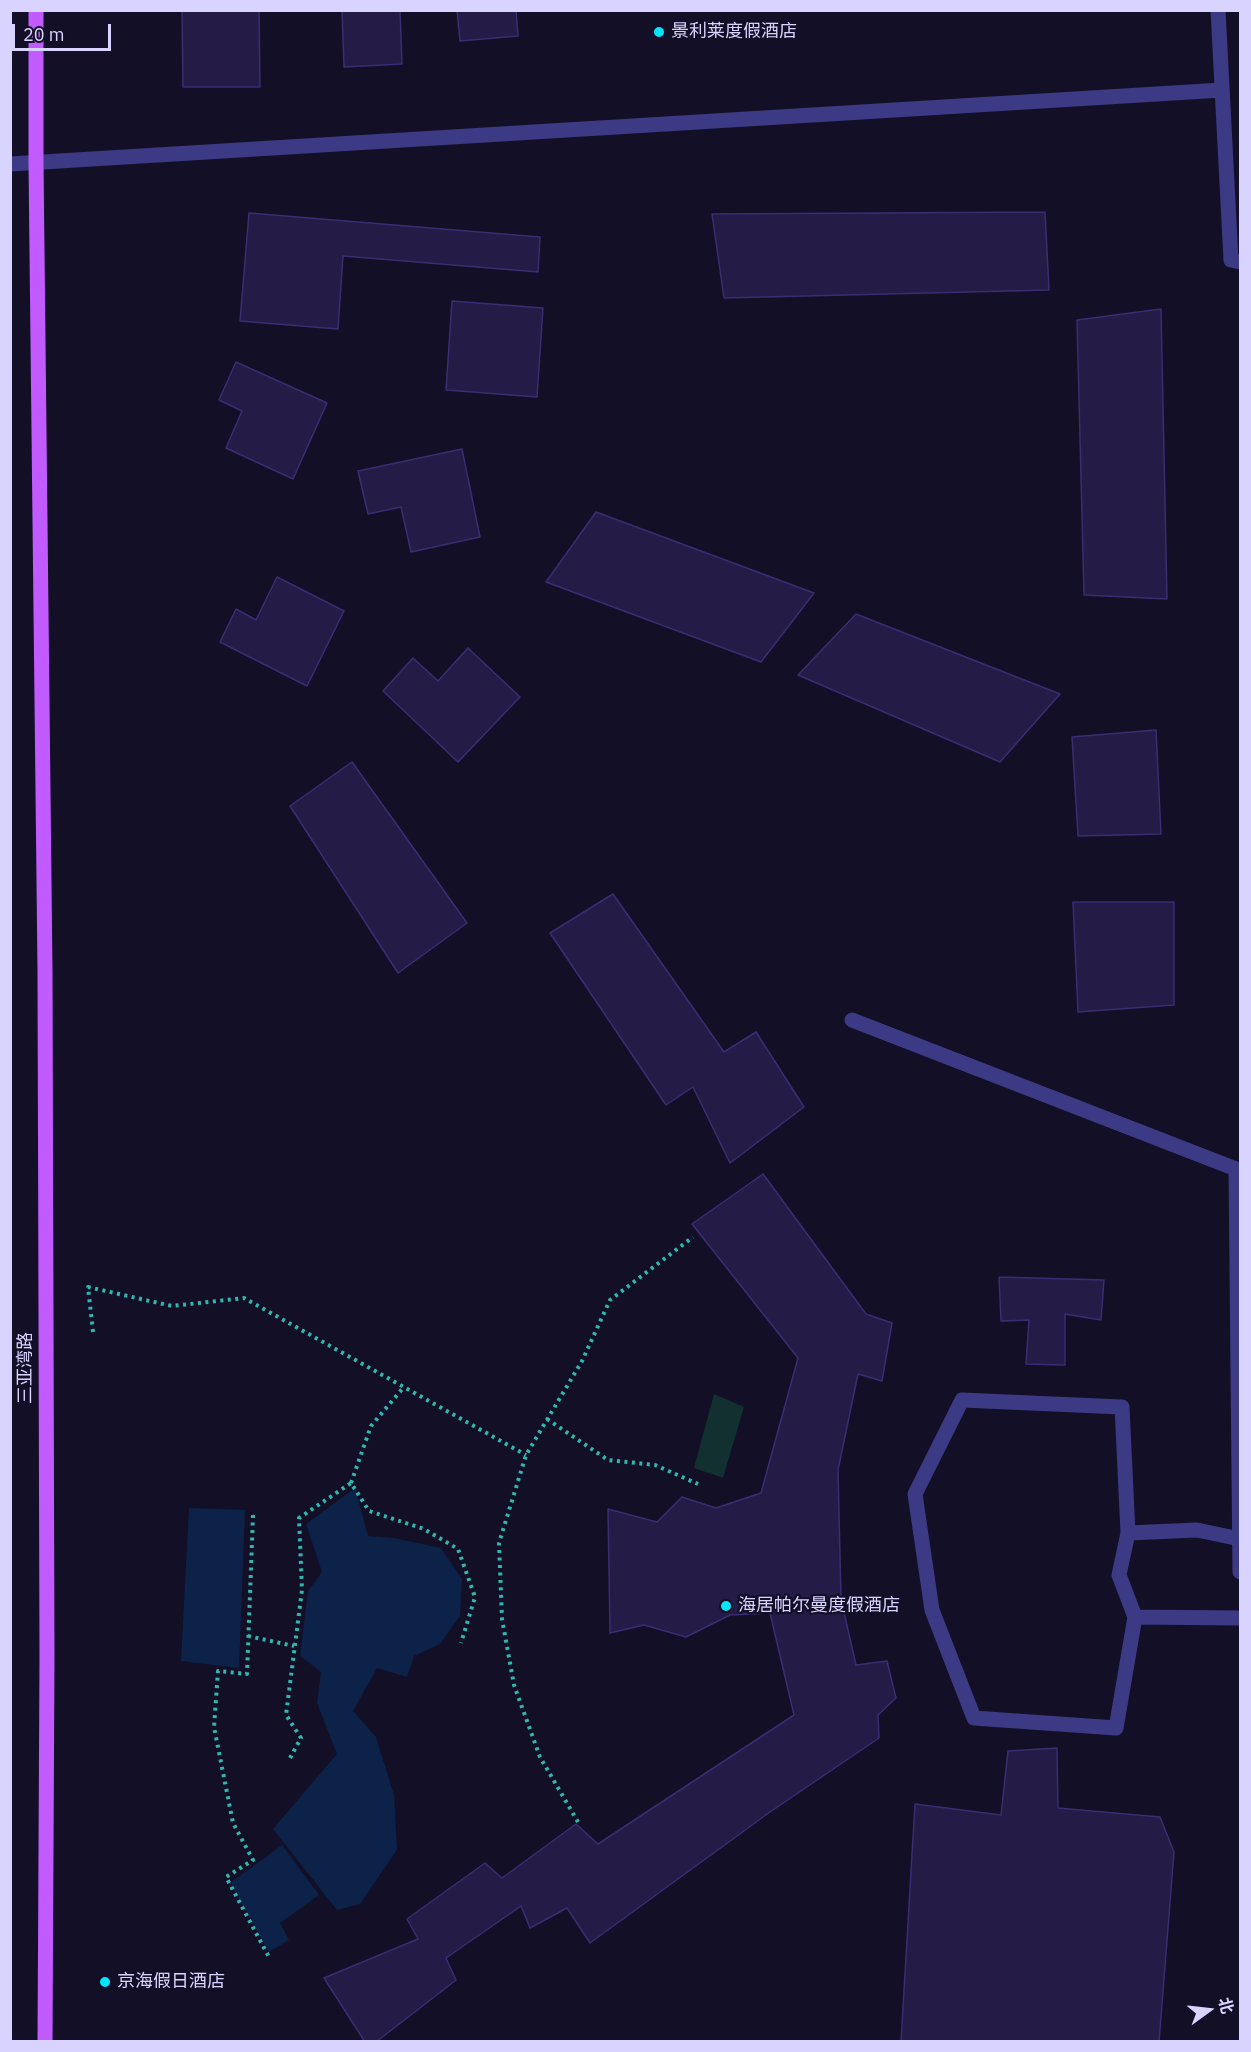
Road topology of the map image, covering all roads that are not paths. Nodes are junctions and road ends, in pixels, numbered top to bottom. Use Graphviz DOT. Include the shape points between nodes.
graph roads {
  1 [pos="36,10"];
  2 [pos="1218,10"];
  3 [pos="1222,90"];
  4 [pos="36,162"];
  5 [pos="10,164"];
  6 [pos="1240,262"];
  7 [pos="852,1020"];
  8 [pos="1128,1533"];
  9 [pos="1240,1539"];
  10 [pos="1240,1572"];
  11 [pos="1135,1617"];
  12 [pos="1240,1618"];
  13 [pos="45,2042"];
  1 -- 4 [label="main road, 三亚湾路"];
  2 -- 3 [label="street"];
  3 -- 4 [label="street"];
  3 -- 6 [label="street" via="1231,260"];
  4 -- 5 [label="street"];
  4 -- 13 [label="main road, 三亚湾路" via="45,995"];
  7 -- 9 [label="street" via="1236,1169"];
  8 -- 9 [label="street" via="1197,1530"];
  8 -- 11 [label="street" via="1119,1575"];
  8 -- 11 [label="street" via="1122,1407 962,1400 915,1494 932,1610 974,1718 1116,1728"];
  9 -- 10 [label="street"];
  11 -- 12 [label="street"];
}
